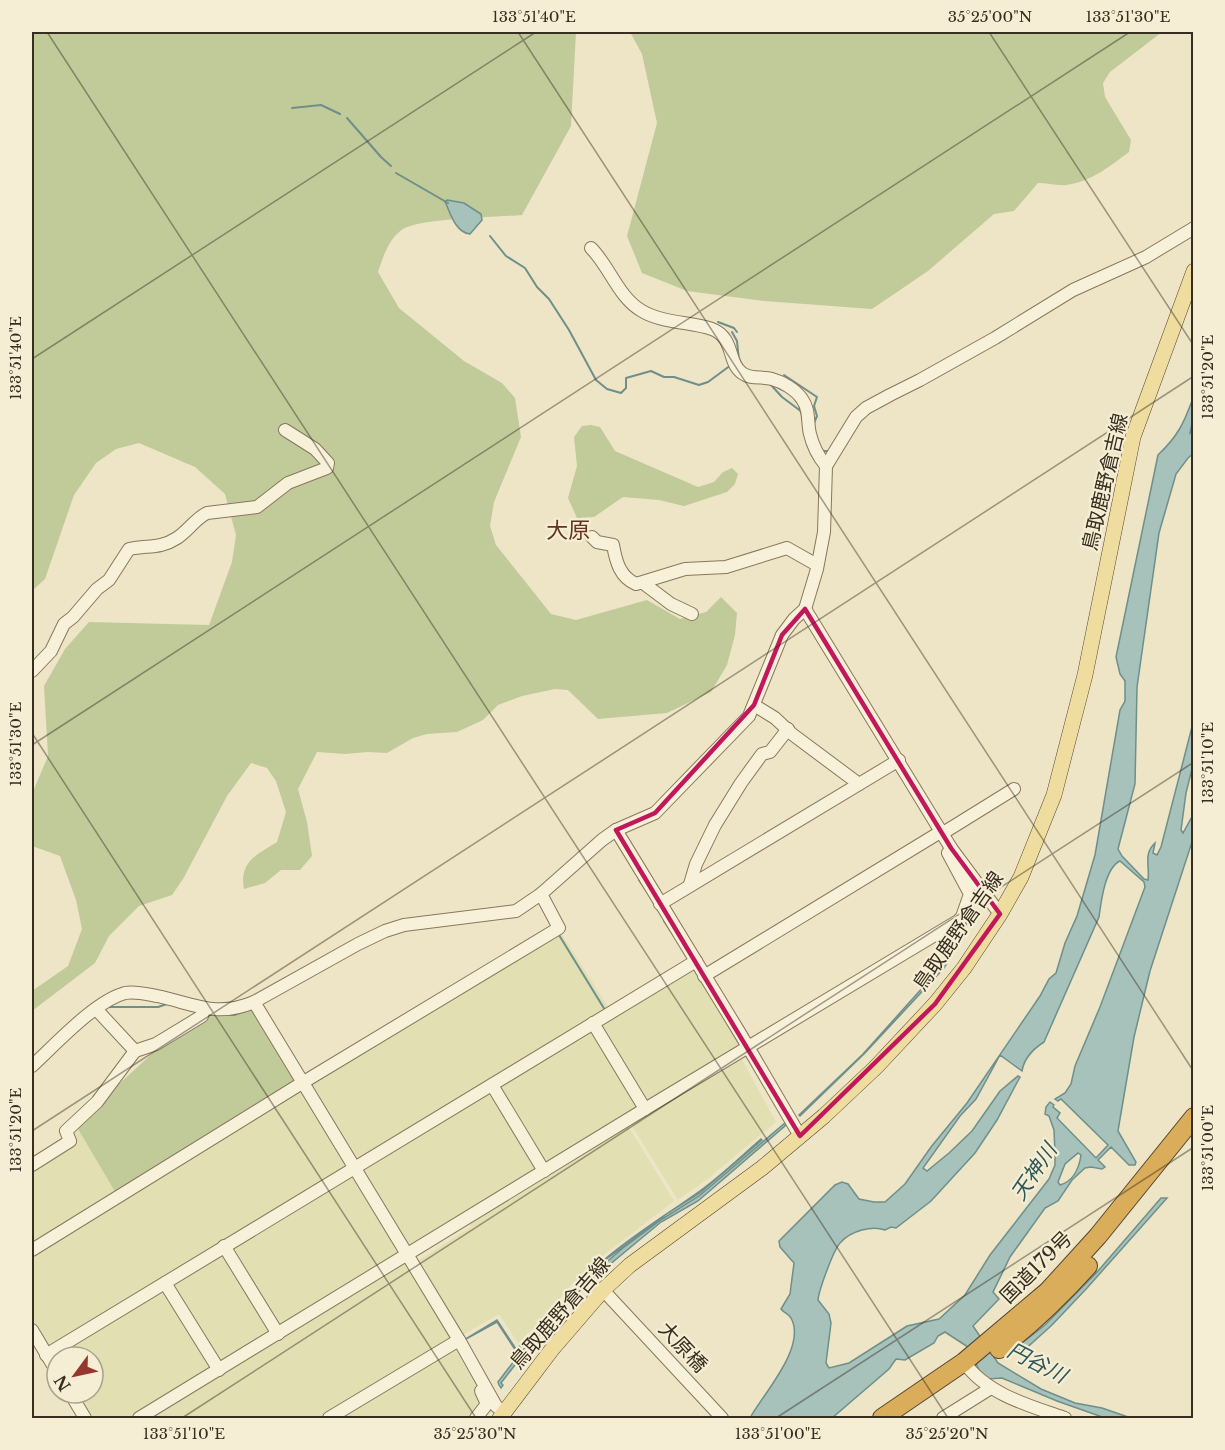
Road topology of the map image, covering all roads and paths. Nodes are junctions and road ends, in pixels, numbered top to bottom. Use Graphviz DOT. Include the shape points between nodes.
graph roads {
  1 [pos="1194,228"];
  2 [pos="591,248"];
  3 [pos="1194,271"];
  4 [pos="285,430"];
  5 [pos="826,466"];
  6 [pos="592,537"];
  7 [pos="818,565"];
  8 [pos="643,583"];
  9 [pos="805,609"];
  10 [pos="692,614"];
  11 [pos="32,671"];
  12 [pos="754,705"];
  13 [pos="788,729"];
  14 [pos="899,760"];
  15 [pos="859,784"];
  16 [pos="1014,789"];
  17 [pos="616,830"];
  18 [pos="942,832"];
  19 [pos="951,848"];
  20 [pos="690,884"];
  21 [pos="541,894"];
  22 [pos="660,904"];
  23 [pos="1000,915"];
  24 [pos="696,961"];
  25 [pos="704,976"];
  26 [pos="255,1002"];
  27 [pos="96,1009"];
  28 [pos="204,1009"];
  29 [pos="593,1023"];
  30 [pos="748,1047"];
  31 [pos="135,1051"];
  32 [pos="32,1066"];
  33 [pos="302,1083"];
  34 [pos="492,1085"];
  35 [pos="645,1109"];
  36 [pos="1194,1117"];
  37 [pos="1194,1133"];
  38 [pos="800,1136"];
  39 [pos="32,1165"];
  40 [pos="354,1168"];
  41 [pos="544,1172"];
  42 [pos="224,1246"];
  43 [pos="32,1250"];
  44 [pos="407,1255"];
  45 [pos="165,1282"];
  46 [pos="603,1290"];
  47 [pos="32,1330"];
  48 [pos="278,1334"];
  49 [pos="457,1342"];
  50 [pos="62,1345"];
  51 [pos="45,1353"];
  52 [pos="967,1367"];
  53 [pos="219,1370"];
  54 [pos="992,1388"];
  55 [pos="77,1405"];
  56 [pos="502,1416"];
  57 [pos="85,1419"];
  58 [pos="139,1419"];
  59 [pos="329,1419"];
  60 [pos="476,1419"];
  61 [pos="722,1419"];
  62 [pos="882,1419"];
  63 [pos="904,1419"];
  64 [pos="943,1419"];
  65 [pos="1065,1419"];
  1 -- 5 [label="street" via="1146,257 1073,290 920,381 866,408 852,423"];
  2 -- 5 [label="street" via="625,297 642,312 713,330 729,344 739,371 748,377 780,376 803,400 816,454"];
  3 -- 23 [label="main road, 鳥取鹿野倉吉線" via="1133,437 1085,675 1054,795 1021,877"];
  4 -- 11 [label="street" via="315,449 328,463 327,468 288,483 257,507 207,513 165,544 129,549 110,580 64,624 51,651"];
  5 -- 7 [label="street" via="824,532"];
  6 -- 8 [label="street" via="613,545 617,564 628,580"];
  7 -- 8 [label="street" via="787,548 726,567 685,569"];
  7 -- 9 [label="street"];
  8 -- 10 [label="street"];
  9 -- 12 [label="street" via="782,635"];
  9 -- 14 [label="street"];
  12 -- 13 [label="street"];
  12 -- 17 [label="street" via="740,725 655,813"];
  13 -- 15 [label="street"];
  13 -- 20 [label="street" via="770,752 762,754 741,783 715,825"];
  14 -- 15 [label="street"];
  14 -- 18 [label="street"];
  15 -- 20 [label="street"];
  16 -- 18 [label="street"];
  17 -- 21 [label="street"];
  17 -- 22 [label="street"];
  18 -- 19 [label="street"];
  18 -- 25 [label="street"];
  19 -- 23 [label="street"];
  19 -- 30 [label="street" via="948,854 970,894 962,917"];
  20 -- 22 [label="street"];
  21 -- 26 [label="street" via="516,911 404,925 385,931"];
  21 -- 33 [label="street" via="559,928"];
  22 -- 24 [label="street"];
  23 -- 38 [label="main road, 鳥取鹿野倉吉線" via="935,1004 876,1067"];
  24 -- 25 [label="street"];
  24 -- 29 [label="street"];
  25 -- 30 [label="street"];
  26 -- 28 [label="street" via="238,1009"];
  26 -- 33 [label="street"];
  27 -- 28 [label="street" via="109,999 139,992"];
  27 -- 31 [label="street"];
  27 -- 32 [label="street"];
  28 -- 31 [label="street" via="202,1016 183,1028"];
  29 -- 34 [label="street"];
  29 -- 35 [label="street"];
  30 -- 35 [label="street"];
  30 -- 38 [label="street"];
  31 -- 39 [label="street" via="96,1102 66,1131 70,1141"];
  33 -- 40 [label="street"];
  33 -- 43 [label="street"];
  34 -- 40 [label="street"];
  34 -- 41 [label="street"];
  35 -- 41 [label="street"];
  36 -- 52 [label="highway, 国道179号" via="1098,1236 1048,1291"];
  37 -- 52 [label="highway, 国道179号" via="1126,1222 1060,1297 1025,1329"];
  38 -- 46 [label="main road, 鳥取鹿野倉吉線" via="630,1265"];
  40 -- 42 [label="street"];
  40 -- 44 [label="street"];
  41 -- 44 [label="street"];
  42 -- 45 [label="street"];
  42 -- 48 [label="street"];
  44 -- 48 [label="street"];
  44 -- 49 [label="street"];
  45 -- 50 [label="street"];
  45 -- 53 [label="street"];
  46 -- 56 [label="main road, 鳥取鹿野倉吉線"];
  46 -- 61 [label="street, 大原橋"];
  47 -- 51 [label="street"];
  48 -- 53 [label="street"];
  49 -- 56 [label="street"];
  49 -- 59 [label="street"];
  49 -- 60 [label="street" via="487,1404"];
  52 -- 54 [label="street"];
  52 -- 62 [label="highway, 国道179号"];
  52 -- 63 [label="highway, 国道179号"];
  53 -- 58 [label="street"];
  54 -- 64 [label="street"];
  54 -- 65 [label="street"];
  55 -- 57 [label="street"];
}
